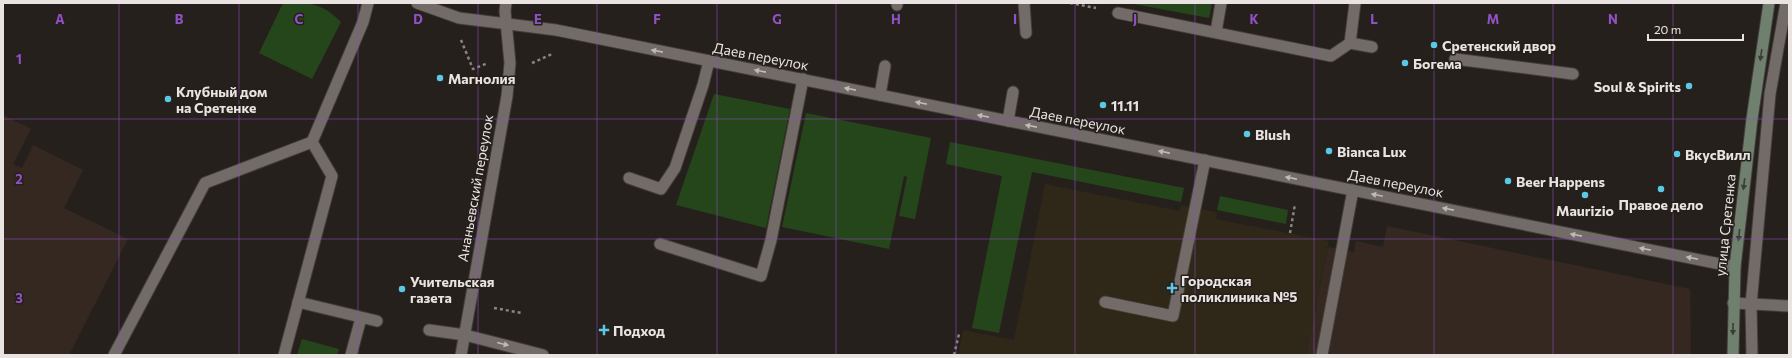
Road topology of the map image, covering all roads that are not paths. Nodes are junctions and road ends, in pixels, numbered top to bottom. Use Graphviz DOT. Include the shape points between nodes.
graph roads {
  1 [pos="368,3"];
  2 [pos="417,3"];
  3 [pos="506,3"];
  4 [pos="1024,3"];
  5 [pos="1221,3"];
  6 [pos="1355,3"];
  7 [pos="1769,3"];
  8 [pos="1786,3"];
  9 [pos="1118,13"];
  10 [pos="508,25"];
  11 [pos="1216,32"];
  12 [pos="1026,33"];
  13 [pos="1350,43"];
  14 [pos="1372,47"];
  15 [pos="1455,59"];
  16 [pos="709,61"];
  17 [pos="885,66"];
  18 [pos="1573,74"];
  19 [pos="803,79"];
  20 [pos="1013,92"];
  21 [pos="880,95"];
  22 [pos="1008,121"];
  23 [pos="312,142"];
  24 [pos="1206,160"];
  25 [pos="628,178"];
  26 [pos="1353,190"];
  27 [pos="660,244"];
  28 [pos="1735,267"];
  29 [pos="298,302"];
  30 [pos="1105,302"];
  31 [pos="1733,303"];
  32 [pos="1751,305"];
  33 [pos="1789,306"];
  34 [pos="361,318"];
  35 [pos="377,321"];
  36 [pos="429,330"];
  37 [pos="465,335"];
  38 [pos="114,355"];
  39 [pos="284,355"];
  40 [pos="351,355"];
  41 [pos="461,355"];
  42 [pos="543,355"];
  43 [pos="1322,355"];
  44 [pos="1732,355"];
  45 [pos="1752,355"];
  1 -- 23 [label="street" via="363,22"];
  2 -- 10 [label="street, Даев переулок" via="459,18"];
  3 -- 10 [label="street, Ананьевский переулок"];
  4 -- 12 [label="street"];
  5 -- 11 [label="street"];
  6 -- 13 [label="street"];
  7 -- 28 [label="main road, улица Сретенка, one-way" via="1752,119"];
  8 -- 32 [label="street" via="1770,94"];
  9 -- 11 [label="street"];
  16 -- 10 [label="street, Даев переулок, one-way" via="556,30"];
  10 -- 37 [label="street, Ананьевский переулок" via="510,63 506,96"];
  11 -- 13 [label="street" via="1331,56"];
  13 -- 14 [label="street"];
  15 -- 18 [label="street"];
  19 -- 16 [label="street, Даев переулок, one-way"];
  16 -- 25 [label="street" via="675,168 660,189"];
  17 -- 21 [label="street"];
  21 -- 19 [label="street, Даев переулок, one-way"];
  19 -- 27 [label="street" via="771,240 761,276"];
  20 -- 22 [label="street"];
  22 -- 21 [label="street, Даев переулок, one-way"];
  24 -- 22 [label="street, Даев переулок, one-way"];
  23 -- 29 [label="street" via="332,176"];
  23 -- 38 [label="street" via="205,183"];
  26 -- 24 [label="street, Даев переулок, one-way"];
  24 -- 30 [label="street" via="1173,316"];
  28 -- 26 [label="street, Даев переулок, one-way"];
  26 -- 43 [label="street"];
  28 -- 31 [label="main road, улица Сретенка"];
  29 -- 34 [label="street"];
  29 -- 39 [label="street"];
  31 -- 32 [label="street"];
  31 -- 44 [label="main road, улица Сретенка, one-way"];
  32 -- 33 [label="street"];
  32 -- 45 [label="street"];
  34 -- 35 [label="street"];
  34 -- 40 [label="street"];
  36 -- 37 [label="street"];
  37 -- 41 [label="street, Ананьевский переулок"];
  37 -- 42 [label="street, one-way"];
}
